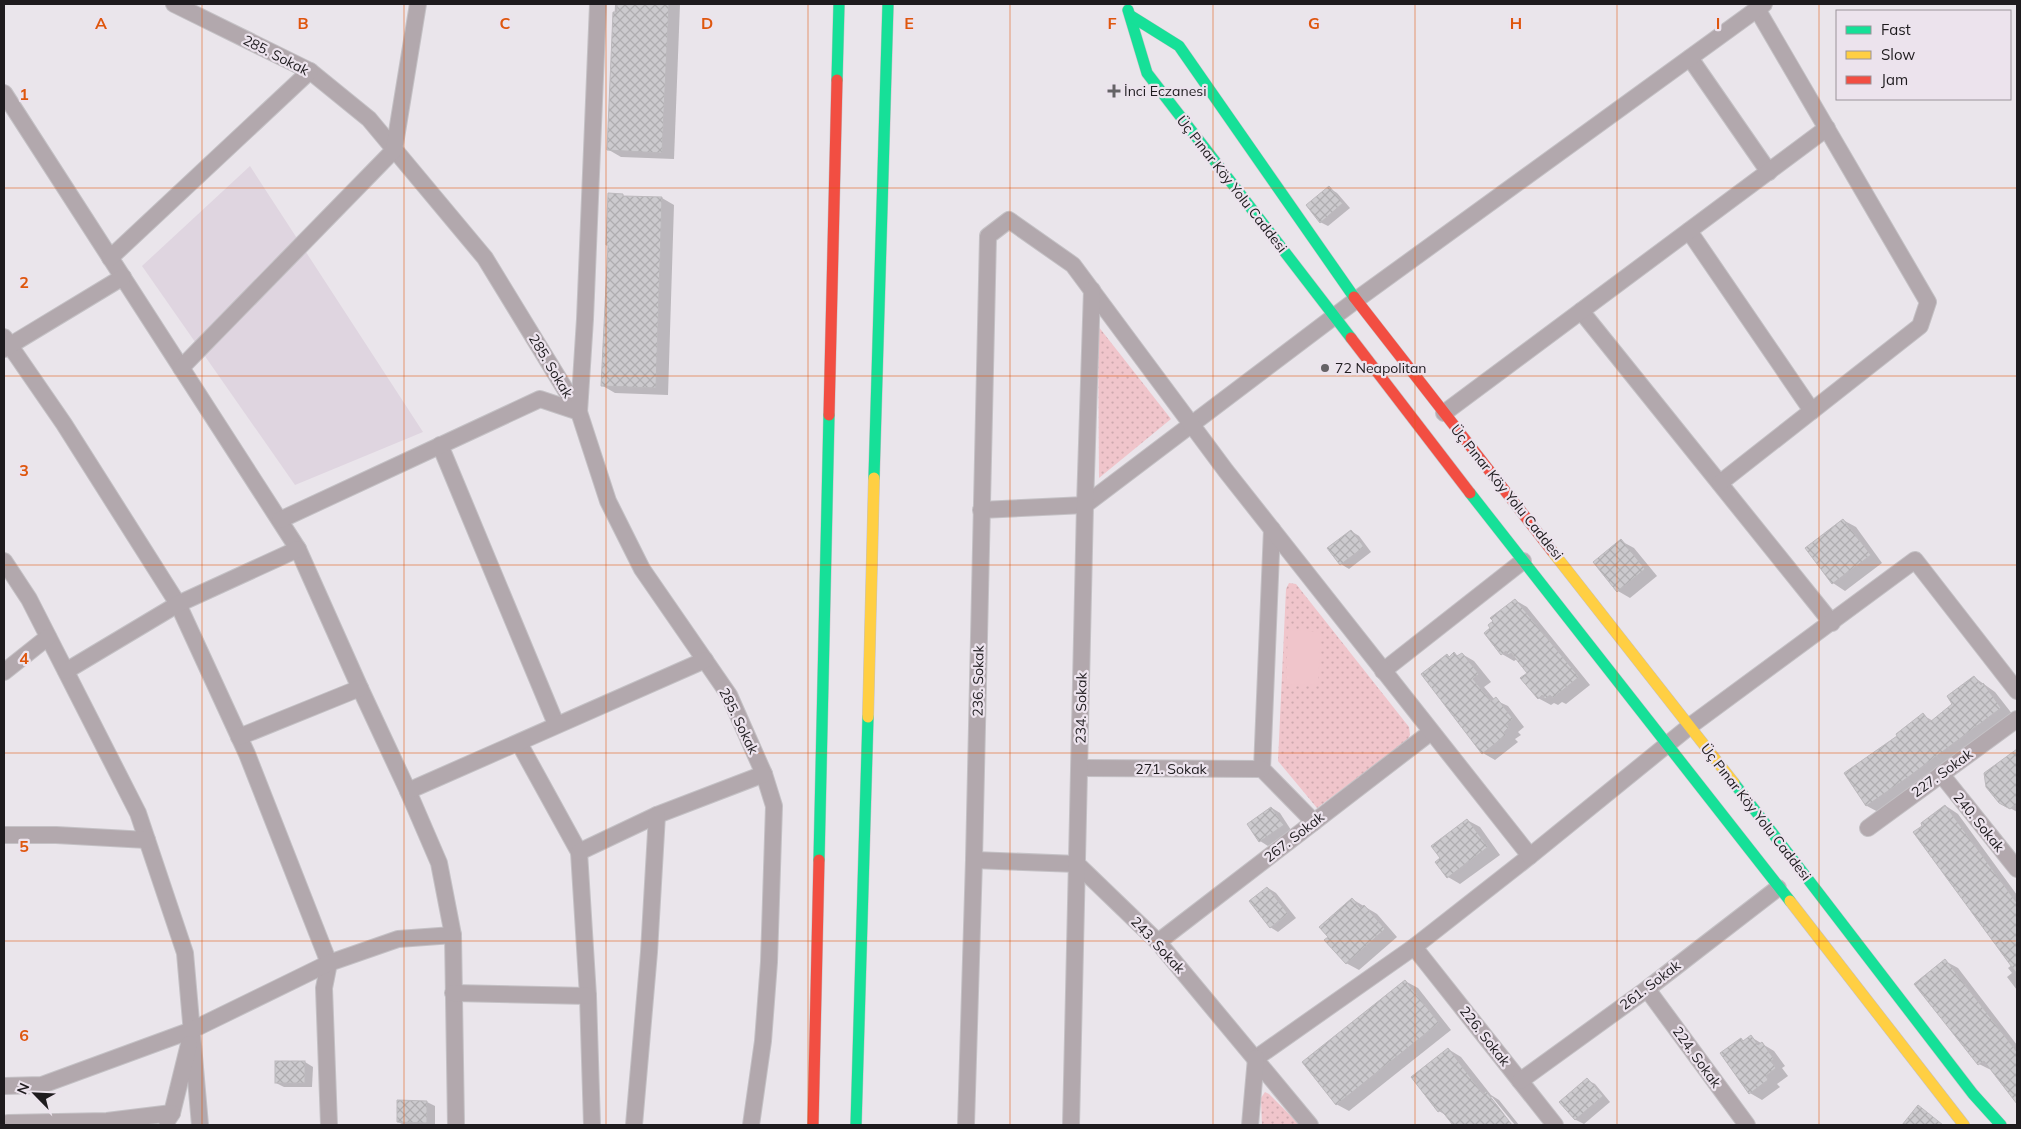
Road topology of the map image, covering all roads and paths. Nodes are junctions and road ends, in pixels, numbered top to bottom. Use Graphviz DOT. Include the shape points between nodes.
graph roads {
  1 [pos="174,4"];
  2 [pos="418,4"];
  3 [pos="598,4"];
  4 [pos="840,4"];
  5 [pos="888,4"];
  6 [pos="1125,4"];
  7 [pos="1761,6"];
  8 [pos="1131,16"];
  9 [pos="1690,58"];
  10 [pos="310,72"];
  11 [pos="5,97"];
  12 [pos="1827,128"];
  13 [pos="394,150"];
  14 [pos="1769,172"];
  15 [pos="1689,231"];
  16 [pos="110,258"];
  17 [pos="123,277"];
  18 [pos="1092,290"];
  19 [pos="1356,300"];
  20 [pos="1581,311"];
  21 [pos="1334,317"];
  22 [pos="6,343"];
  23 [pos="181,368"];
  24 [pos="1812,411"];
  25 [pos="579,412"];
  26 [pos="1444,413"];
  27 [pos="1191,424"];
  28 [pos="440,445"];
  29 [pos="1720,484"];
  30 [pos="1085,505"];
  31 [pos="981,510"];
  32 [pos="280,520"];
  33 [pos="1272,529"];
  34 [pos="298,549"];
  35 [pos="4,561"];
  36 [pos="1523,561"];
  37 [pos="178,604"];
  38 [pos="1832,622"];
  39 [pos="48,637"];
  40 [pos="705,660"];
  41 [pos="66,671"];
  42 [pos="1383,671"];
  43 [pos="4,672"];
  44 [pos="360,688"];
  45 [pos="2017,691"];
  46 [pos="2017,719"];
  47 [pos="556,724"];
  48 [pos="1690,726"];
  49 [pos="1431,732"];
  50 [pos="239,737"];
  51 [pos="519,743"];
  52 [pos="1667,745"];
  53 [pos="1080,768"];
  54 [pos="1262,769"];
  55 [pos="764,774"];
  56 [pos="1941,774"];
  57 [pos="408,791"];
  58 [pos="657,815"];
  59 [pos="1314,822"];
  60 [pos="1868,828"];
  61 [pos="4,835"];
  62 [pos="147,840"];
  63 [pos="579,852"];
  64 [pos="1530,856"];
  65 [pos="974,860"];
  66 [pos="1077,864"];
  67 [pos="2017,870"];
  68 [pos="1778,888"];
  69 [pos="453,935"];
  70 [pos="1158,942"];
  71 [pos="1414,947"];
  72 [pos="329,963"];
  73 [pos="1647,989"];
  74 [pos="453,993"];
  75 [pos="588,996"];
  76 [pos="192,1030"];
  77 [pos="1256,1058"];
  78 [pos="1520,1081"];
  79 [pos="4,1086"];
  80 [pos="169,1119"];
  81 [pos="4,1125"];
  82 [pos="200,1125"];
  83 [pos="329,1125"];
  84 [pos="456,1125"];
  85 [pos="592,1125"];
  86 [pos="634,1125"];
  87 [pos="750,1125"];
  88 [pos="813,1125"];
  89 [pos="856,1125"];
  90 [pos="966,1125"];
  91 [pos="1071,1125"];
  92 [pos="1250,1125"];
  93 [pos="1310,1125"];
  94 [pos="1555,1125"];
  95 [pos="1747,1125"];
  96 [pos="1964,1125"];
  97 [pos="2001,1125"];
  1 -- 10 [label="street, 285. Sokak"];
  2 -- 13 [label="street"];
  3 -- 25 [label="street"];
  4 -- 88 [label="main road"];
  5 -- 89 [label="main road"];
  6 -- 8 [label="main road"];
  7 -- 9 [label="street"];
  7 -- 12 [label="street"];
  8 -- 19 [label="main road, Üç Pınar Köy Yolu Caddesi" via="1179,46"];
  8 -- 21 [label="main road, Üç Pınar Köy Yolu Caddesi" via="1147,73"];
  9 -- 14 [label="street"];
  9 -- 19 [label="street"];
  10 -- 13 [label="street, 285. Sokak" via="369,119"];
  10 -- 16 [label="street"];
  11 -- 16 [label="street"];
  12 -- 14 [label="street"];
  12 -- 24 [label="street" via="1928,302 1920,326"];
  13 -- 23 [label="street"];
  13 -- 25 [label="street, 285. Sokak" via="485,258"];
  14 -- 15 [label="street"];
  15 -- 20 [label="street"];
  15 -- 24 [label="street"];
  16 -- 17 [label="street"];
  17 -- 22 [label="street"];
  17 -- 23 [label="street"];
  18 -- 27 [label="street"];
  18 -- 30 [label="street, 234. Sokak"];
  18 -- 31 [label="street, 236. Sokak" via="1073,265 1009,220 988,236"];
  19 -- 21 [label="street"];
  19 -- 26 [label="main road, Üç Pınar Köy Yolu Caddesi"];
  20 -- 26 [label="street"];
  20 -- 29 [label="street"];
  21 -- 27 [label="street"];
  21 -- 36 [label="main road, Üç Pınar Köy Yolu Caddesi"];
  22 -- 37 [label="street" via="64,424"];
  23 -- 32 [label="street"];
  24 -- 29 [label="street"];
  25 -- 28 [label="street" via="540,399"];
  25 -- 40 [label="street, 285. Sokak" via="608,501 642,569"];
  26 -- 48 [label="main road, Üç Pınar Köy Yolu Caddesi"];
  27 -- 30 [label="street"];
  27 -- 33 [label="street"];
  28 -- 32 [label="street"];
  28 -- 47 [label="street"];
  29 -- 38 [label="street"];
  30 -- 31 [label="street"];
  30 -- 53 [label="street, 234. Sokak"];
  31 -- 65 [label="street, 236. Sokak"];
  32 -- 34 [label="street"];
  33 -- 42 [label="street"];
  33 -- 54 [label="street"];
  34 -- 37 [label="street"];
  34 -- 44 [label="street"];
  35 -- 39 [label="street" via="29,599"];
  36 -- 42 [label="street"];
  36 -- 52 [label="main road, Üç Pınar Köy Yolu Caddesi"];
  37 -- 41 [label="street"];
  37 -- 50 [label="street"];
  38 -- 45 [label="street" via="1915,560"];
  38 -- 48 [label="street"];
  39 -- 41 [label="street"];
  39 -- 43 [label="street"];
  40 -- 47 [label="street"];
  40 -- 55 [label="street, 285. Sokak" via="729,695"];
  41 -- 62 [label="street" via="138,813"];
  42 -- 49 [label="street"];
  44 -- 50 [label="street"];
  44 -- 57 [label="street"];
  46 -- 56 [label="street, 227. Sokak"];
  47 -- 51 [label="street"];
  48 -- 52 [label="street"];
  48 -- 97 [label="main road, Üç Pınar Köy Yolu Caddesi" via="1973,1094"];
  49 -- 59 [label="street, 267. Sokak"];
  49 -- 64 [label="street"];
  50 -- 72 [label="street"];
  51 -- 57 [label="street"];
  51 -- 63 [label="street"];
  52 -- 64 [label="street"];
  52 -- 68 [label="main road, Üç Pınar Köy Yolu Caddesi"];
  53 -- 54 [label="street, 271. Sokak"];
  53 -- 66 [label="street, 234. Sokak"];
  54 -- 59 [label="street"];
  55 -- 58 [label="street"];
  55 -- 87 [label="street, 285. Sokak" via="774,806 769,962 763,1041"];
  56 -- 60 [label="street, 227. Sokak"];
  56 -- 67 [label="street, 240. Sokak"];
  57 -- 69 [label="street" via="439,863"];
  58 -- 63 [label="street"];
  58 -- 86 [label="street"];
  59 -- 70 [label="street, 267. Sokak"];
  61 -- 62 [label="street"];
  62 -- 76 [label="street" via="185,953"];
  63 -- 75 [label="street"];
  64 -- 71 [label="street"];
  65 -- 66 [label="street"];
  65 -- 90 [label="street, 236. Sokak"];
  66 -- 70 [label="street, 243. Sokak"];
  66 -- 91 [label="street, 234. Sokak"];
  68 -- 73 [label="street, 261. Sokak"];
  68 -- 96 [label="main road, Üç Pınar Köy Yolu Caddesi"];
  69 -- 72 [label="street" via="398,939"];
  69 -- 74 [label="street"];
  70 -- 77 [label="street, 243. Sokak"];
  71 -- 77 [label="street"];
  71 -- 78 [label="street, 226. Sokak"];
  72 -- 76 [label="street"];
  72 -- 83 [label="street" via="324,988"];
  73 -- 78 [label="street, 261. Sokak"];
  73 -- 95 [label="street, 224. Sokak"];
  74 -- 75 [label="street"];
  74 -- 84 [label="street"];
  75 -- 85 [label="street"];
  76 -- 79 [label="street" via="42,1084"];
  76 -- 80 [label="street"];
  76 -- 82 [label="street"];
  77 -- 92 [label="street"];
  77 -- 93 [label="street, 243. Sokak"];
  78 -- 94 [label="street, 226. Sokak"];
  80 -- 81 [label="street"];
}
